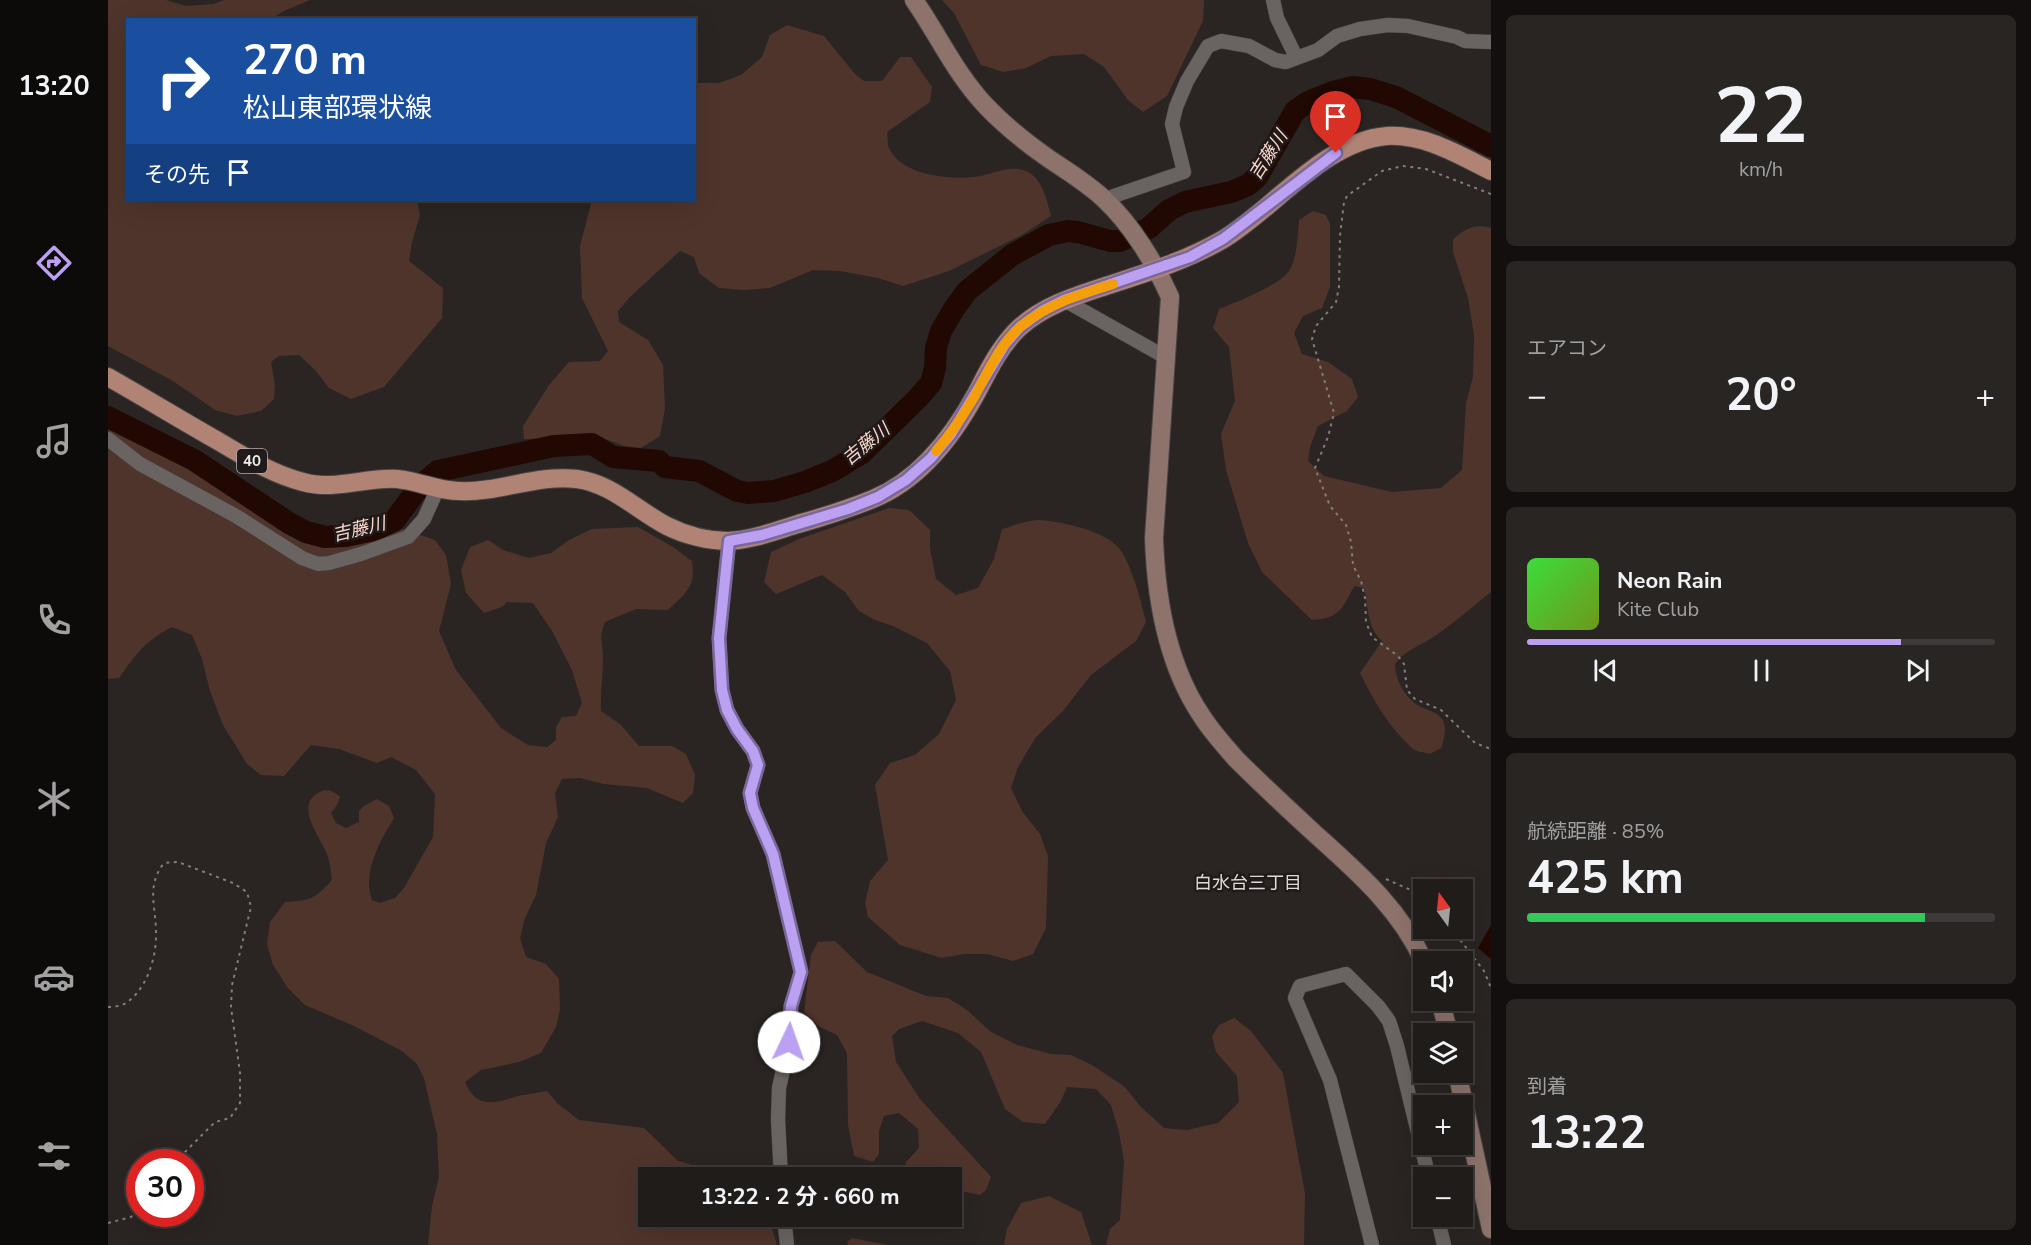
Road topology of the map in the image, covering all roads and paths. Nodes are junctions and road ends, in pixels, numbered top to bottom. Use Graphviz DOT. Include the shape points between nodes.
graph roads {
  1 [pos="914,0"];
  2 [pos="1273,0"];
  3 [pos="1491,42"];
  4 [pos="1296,57"];
  5 [pos="1491,171"];
  6 [pos="1491,194"];
  7 [pos="1105,199"];
  8 [pos="1158,269"];
  9 [pos="1064,300"];
  10 [pos="1167,358"];
  11 [pos="108,377"];
  12 [pos="108,439"];
  13 [pos="435,488"];
  14 [pos="729,541"];
  15 [pos="1491,749"];
  16 [pos="1366,880"];
  17 [pos="1413,891"];
  18 [pos="1460,939"];
  19 [pos="1418,951"];
  20 [pos="1491,988"];
  21 [pos="108,1008"];
  22 [pos="1459,1083"];
  23 [pos="188,1149"];
  24 [pos="780,1167"];
  25 [pos="1426,1167"];
  26 [pos="126,1218"];
  27 [pos="108,1223"];
  28 [pos="786,1227"];
  29 [pos="1440,1227"];
  30 [pos="1491,1229"];
  31 [pos="788,1245"];
  32 [pos="1372,1245"];
  33 [pos="1444,1245"];
  1 -- 7 [label="street" via="952,64 985,105"];
  2 -- 4 [label="street" via="1277,18"];
  3 -- 4 [label="street" via="1466,41 1408,26 1388,25 1337,36 1318,50"];
  4 -- 7 [label="street" via="1286,62 1275,60 1249,46 1221,41 1208,46 1187,81 1172,124 1184,172"];
  5 -- 8 [label="main road, 40" via="1419,139 1388,136 1360,142 1336,153 1223,239"];
  6 -- 15 [label="path" via="1426,169 1403,166 1382,171 1352,191 1344,202 1336,302 1316,326 1312,339 1334,413 1314,468 1330,506 1346,525 1353,565 1365,598 1369,631 1404,664 1407,690 1415,699 1441,710 1475,743"];
  7 -- 8 [label="street"];
  8 -- 9 [label="main road, 40"];
  8 -- 10 [label="street" via="1170,297"];
  9 -- 10 [label="street"];
  9 -- 14 [label="main road, 40" via="1020,327 1005,344 951,434 906,480 848,509"];
  10 -- 16 [label="street" via="1155,567 1179,672 1200,714 1236,759"];
  11 -- 13 [label="main road, 40" via="287,478 327,485 383,479"];
  12 -- 13 [label="street" via="140,464 318,564 408,537 424,519"];
  13 -- 14 [label="main road, 40" via="478,491 537,480 581,480 626,498 671,528"];
  14 -- 24 [label="street" via="719,638 722,690 727,710 758,765 750,793 753,808 773,854 801,972 791,1006 789,1042 779,1088"];
  16 -- 17 [label="path" via="1383,877"];
  16 -- 19 [label="street" via="1386,902"];
  18 -- 20 [label="path" via="1484,971"];
  21 -- 23 [label="path" via="125,1003 140,989 150,970 156,936 152,894 156,873 164,863 178,862 247,892 251,907 232,985 231,1007 240,1103 230,1118 215,1122"];
  22 -- 30 [label="street"];
  25 -- 32 [label="street" via="1397,1046 1389,1021 1378,1005 1346,974 1300,986 1295,998 1330,1080"];
  26 -- 27 [label="path"];
  28 -- 31 [label="street"];
  29 -- 33 [label="street"];
}
